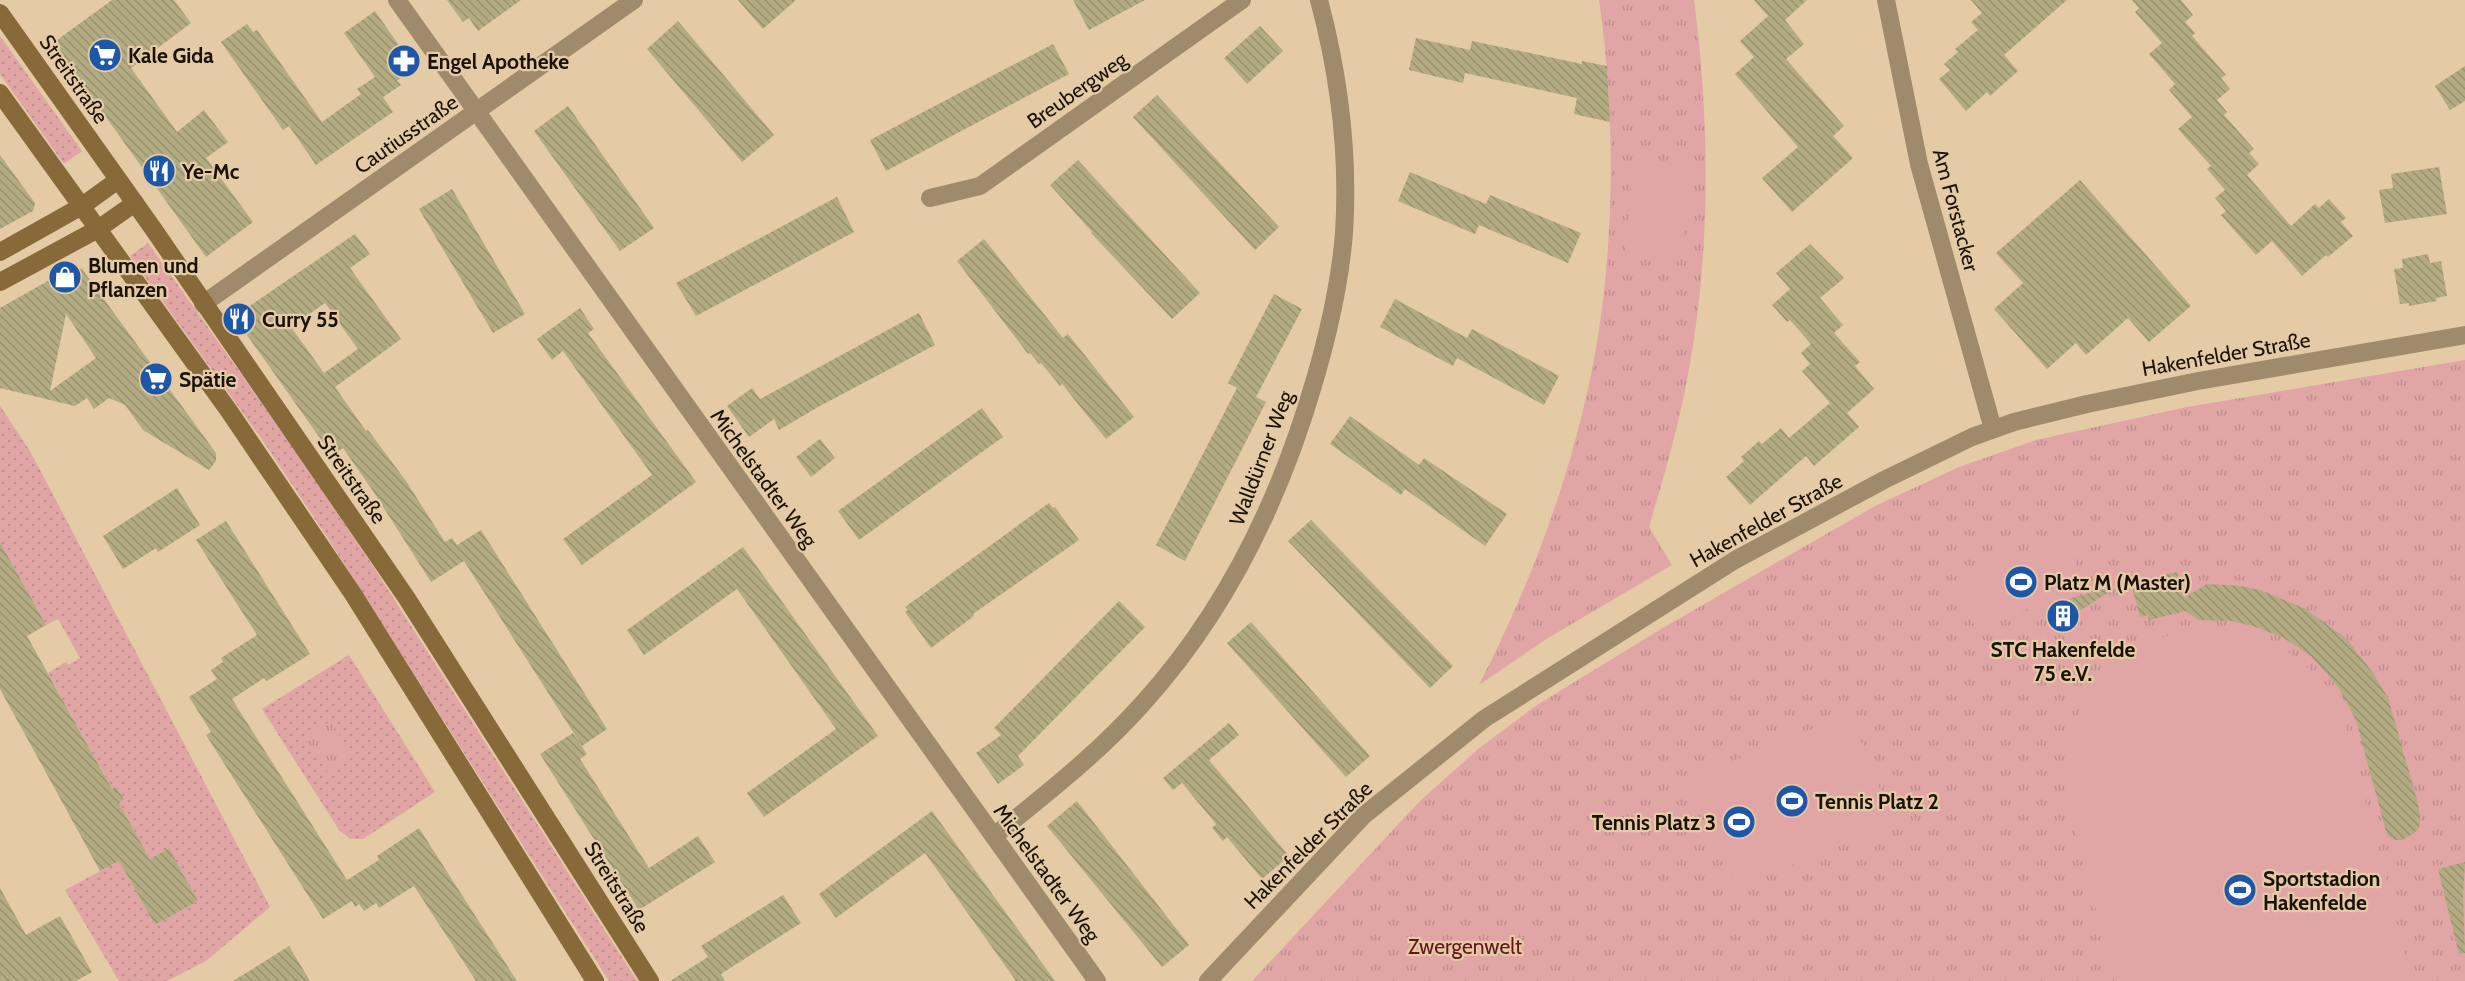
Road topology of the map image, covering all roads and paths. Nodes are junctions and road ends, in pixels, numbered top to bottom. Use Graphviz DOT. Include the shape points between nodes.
graph roads {
  1 [pos="397,0"];
  2 [pos="634,0"];
  3 [pos="1242,0"];
  4 [pos="1319,0"];
  5 [pos="1886,0"];
  6 [pos="0,13"];
  7 [pos="0,93"];
  8 [pos="475,112"];
  9 [pos="118,180"];
  10 [pos="930,198"];
  11 [pos="135,203"];
  12 [pos="82,206"];
  13 [pos="98,229"];
  14 [pos="0,252"];
  15 [pos="0,282"];
  16 [pos="203,304"];
  17 [pos="2465,335"];
  18 [pos="1993,429"];
  19 [pos="994,836"];
  20 [pos="596,981"];
  21 [pos="650,981"];
  22 [pos="1097,981"];
  23 [pos="1208,981"];
  1 -- 8 [label="street, Michelstadter Weg"];
  2 -- 8 [label="street, Cautiusstraße"];
  3 -- 10 [label="street, Breubergweg" via="980,186"];
  4 -- 19 [label="street, Walldürner Weg" via="1344,149 1344,234 1328,332 1288,463 1248,553 1171,670 1089,758"];
  5 -- 18 [label="street, Am Forstacker" via="1919,164"];
  6 -- 9 [label="main road, Streitstraße"];
  7 -- 12 [label="main road"];
  8 -- 16 [label="street, Cautiusstraße"];
  8 -- 19 [label="street, Michelstadter Weg"];
  9 -- 11 [label="main road, Streitstraße"];
  9 -- 12 [label="main road"];
  11 -- 13 [label="main road"];
  11 -- 16 [label="main road, Streitstraße"];
  12 -- 13 [label="main road"];
  12 -- 14 [label="main road"];
  13 -- 15 [label="main road"];
  13 -- 20 [label="main road" via="229,411 353,594"];
  16 -- 21 [label="main road, Streitstraße" via="406,597"];
  17 -- 18 [label="street, Hakenfelder Straße" via="2160,389"];
  18 -- 23 [label="street, Hakenfelder Straße" via="1884,480 1735,560 1484,719 1363,816"];
  19 -- 22 [label="street, Michelstadter Weg"];
}
